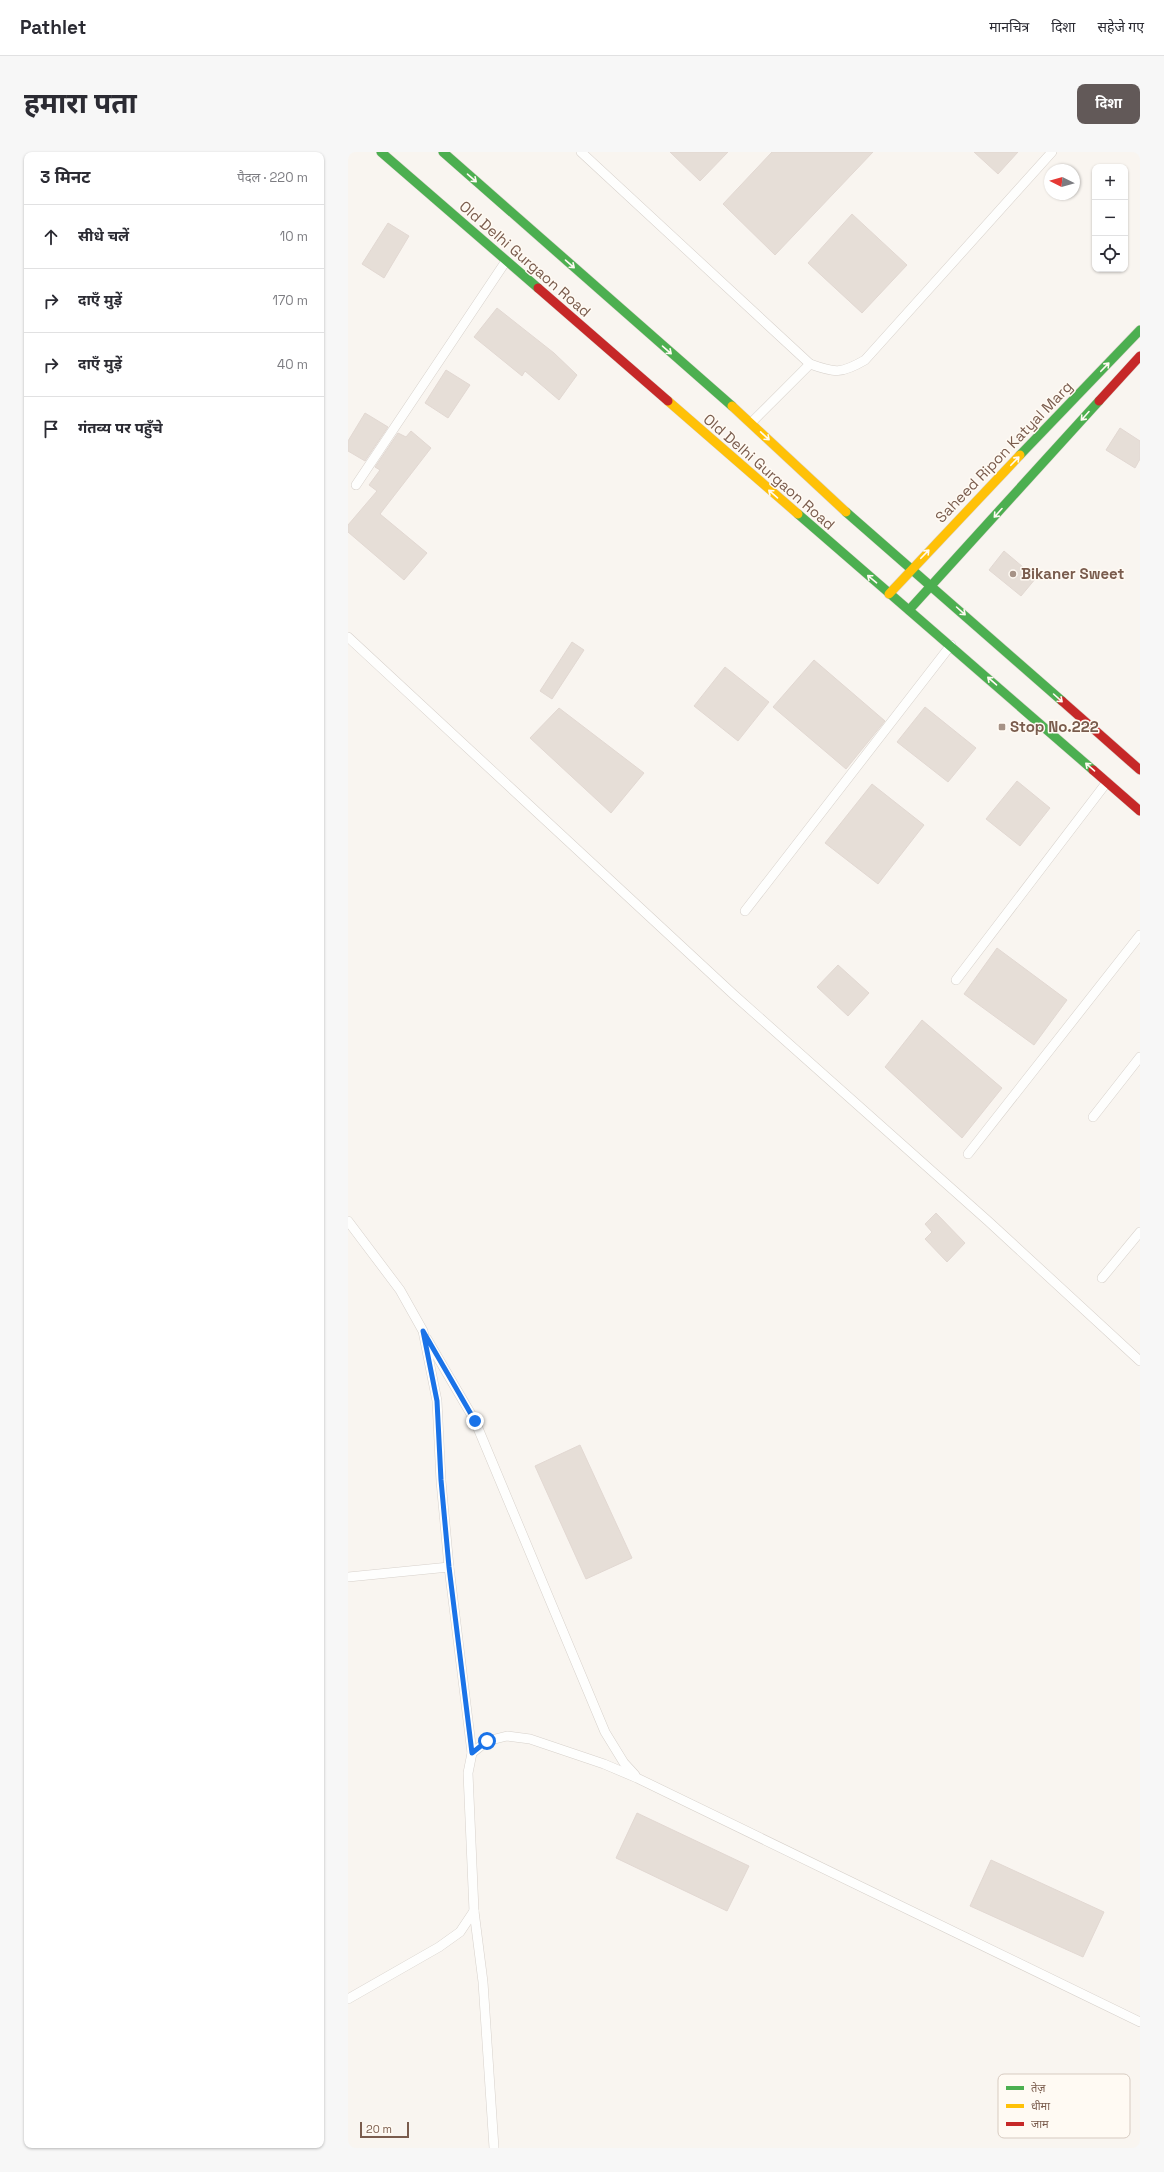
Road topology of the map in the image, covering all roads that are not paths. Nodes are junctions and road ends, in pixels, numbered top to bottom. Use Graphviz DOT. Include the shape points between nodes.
graph roads {
  1 [pos="381,152"];
  2 [pos="443,152"];
  3 [pos="580,152"];
  4 [pos="1052,152"];
  5 [pos="506,261"];
  6 [pos="1140,330"];
  7 [pos="1140,356"];
  8 [pos="810,364"];
  9 [pos="751,423"];
  10 [pos="356,485"];
  11 [pos="912,568"];
  12 [pos="932,586"];
  13 [pos="889,594"];
  14 [pos="909,610"];
  15 [pos="348,637"];
  16 [pos="950,645"];
  17 [pos="1140,770"];
  18 [pos="1107,782"];
  19 [pos="1140,811"];
  20 [pos="744,912"];
  21 [pos="1140,935"];
  22 [pos="956,980"];
  23 [pos="1140,1057"];
  24 [pos="1093,1117"];
  25 [pos="968,1154"];
  26 [pos="348,1221"];
  27 [pos="1140,1232"];
  28 [pos="1102,1278"];
  29 [pos="423,1331"];
  30 [pos="1140,1361"];
  31 [pos="449,1567"];
  32 [pos="348,1577"];
  33 [pos="472,1753"];
  34 [pos="637,1778"];
  35 [pos="474,1911"];
  36 [pos="348,1999"];
  37 [pos="1140,2022"];
  38 [pos="494,2148"];
  1 -- 5 [label="main road, Old Delhi Gurgaon Road"];
  2 -- 9 [label="main road, Old Delhi Gurgaon Road, one-way"];
  3 -- 8 [label="lane"];
  4 -- 8 [label="lane" via="864,360 848,370 829,371"];
  5 -- 10 [label="lane"];
  13 -- 5 [label="main road, Old Delhi Gurgaon Road, one-way"];
  11 -- 6 [label="main road, Saheed Ripon Katyal Marg, one-way"];
  7 -- 12 [label="main road, one-way"];
  8 -- 9 [label="lane"];
  9 -- 11 [label="main road, Old Delhi Gurgaon Road, one-way" via="854,520"];
  11 -- 12 [label="main road, Old Delhi Gurgaon Road"];
  11 -- 13 [label="main road, Saheed Ripon Katyal Marg"];
  12 -- 14 [label="main road"];
  12 -- 17 [label="main road, Old Delhi Gurgaon Road, one-way"];
  13 -- 14 [label="main road, Old Delhi Gurgaon Road"];
  14 -- 16 [label="main road, Old Delhi Gurgaon Road"];
  15 -- 30 [label="lane" via="733,994 988,1221"];
  18 -- 16 [label="main road, Old Delhi Gurgaon Road, one-way"];
  16 -- 20 [label="lane"];
  18 -- 19 [label="main road, Old Delhi Gurgaon Road"];
  18 -- 22 [label="lane"];
  21 -- 25 [label="lane"];
  23 -- 24 [label="lane"];
  26 -- 29 [label="lane" via="400,1290"];
  27 -- 28 [label="lane"];
  29 -- 31 [label="lane" via="437,1401"];
  29 -- 34 [label="lane" via="475,1421 605,1732 624,1763"];
  31 -- 32 [label="lane"];
  31 -- 33 [label="lane"];
  33 -- 34 [label="lane" via="487,1741 507,1736 530,1739"];
  33 -- 35 [label="lane" via="468,1774"];
  34 -- 37 [label="lane"];
  35 -- 36 [label="lane" via="460,1932 439,1947"];
  35 -- 38 [label="lane" via="483,1982"];
}
